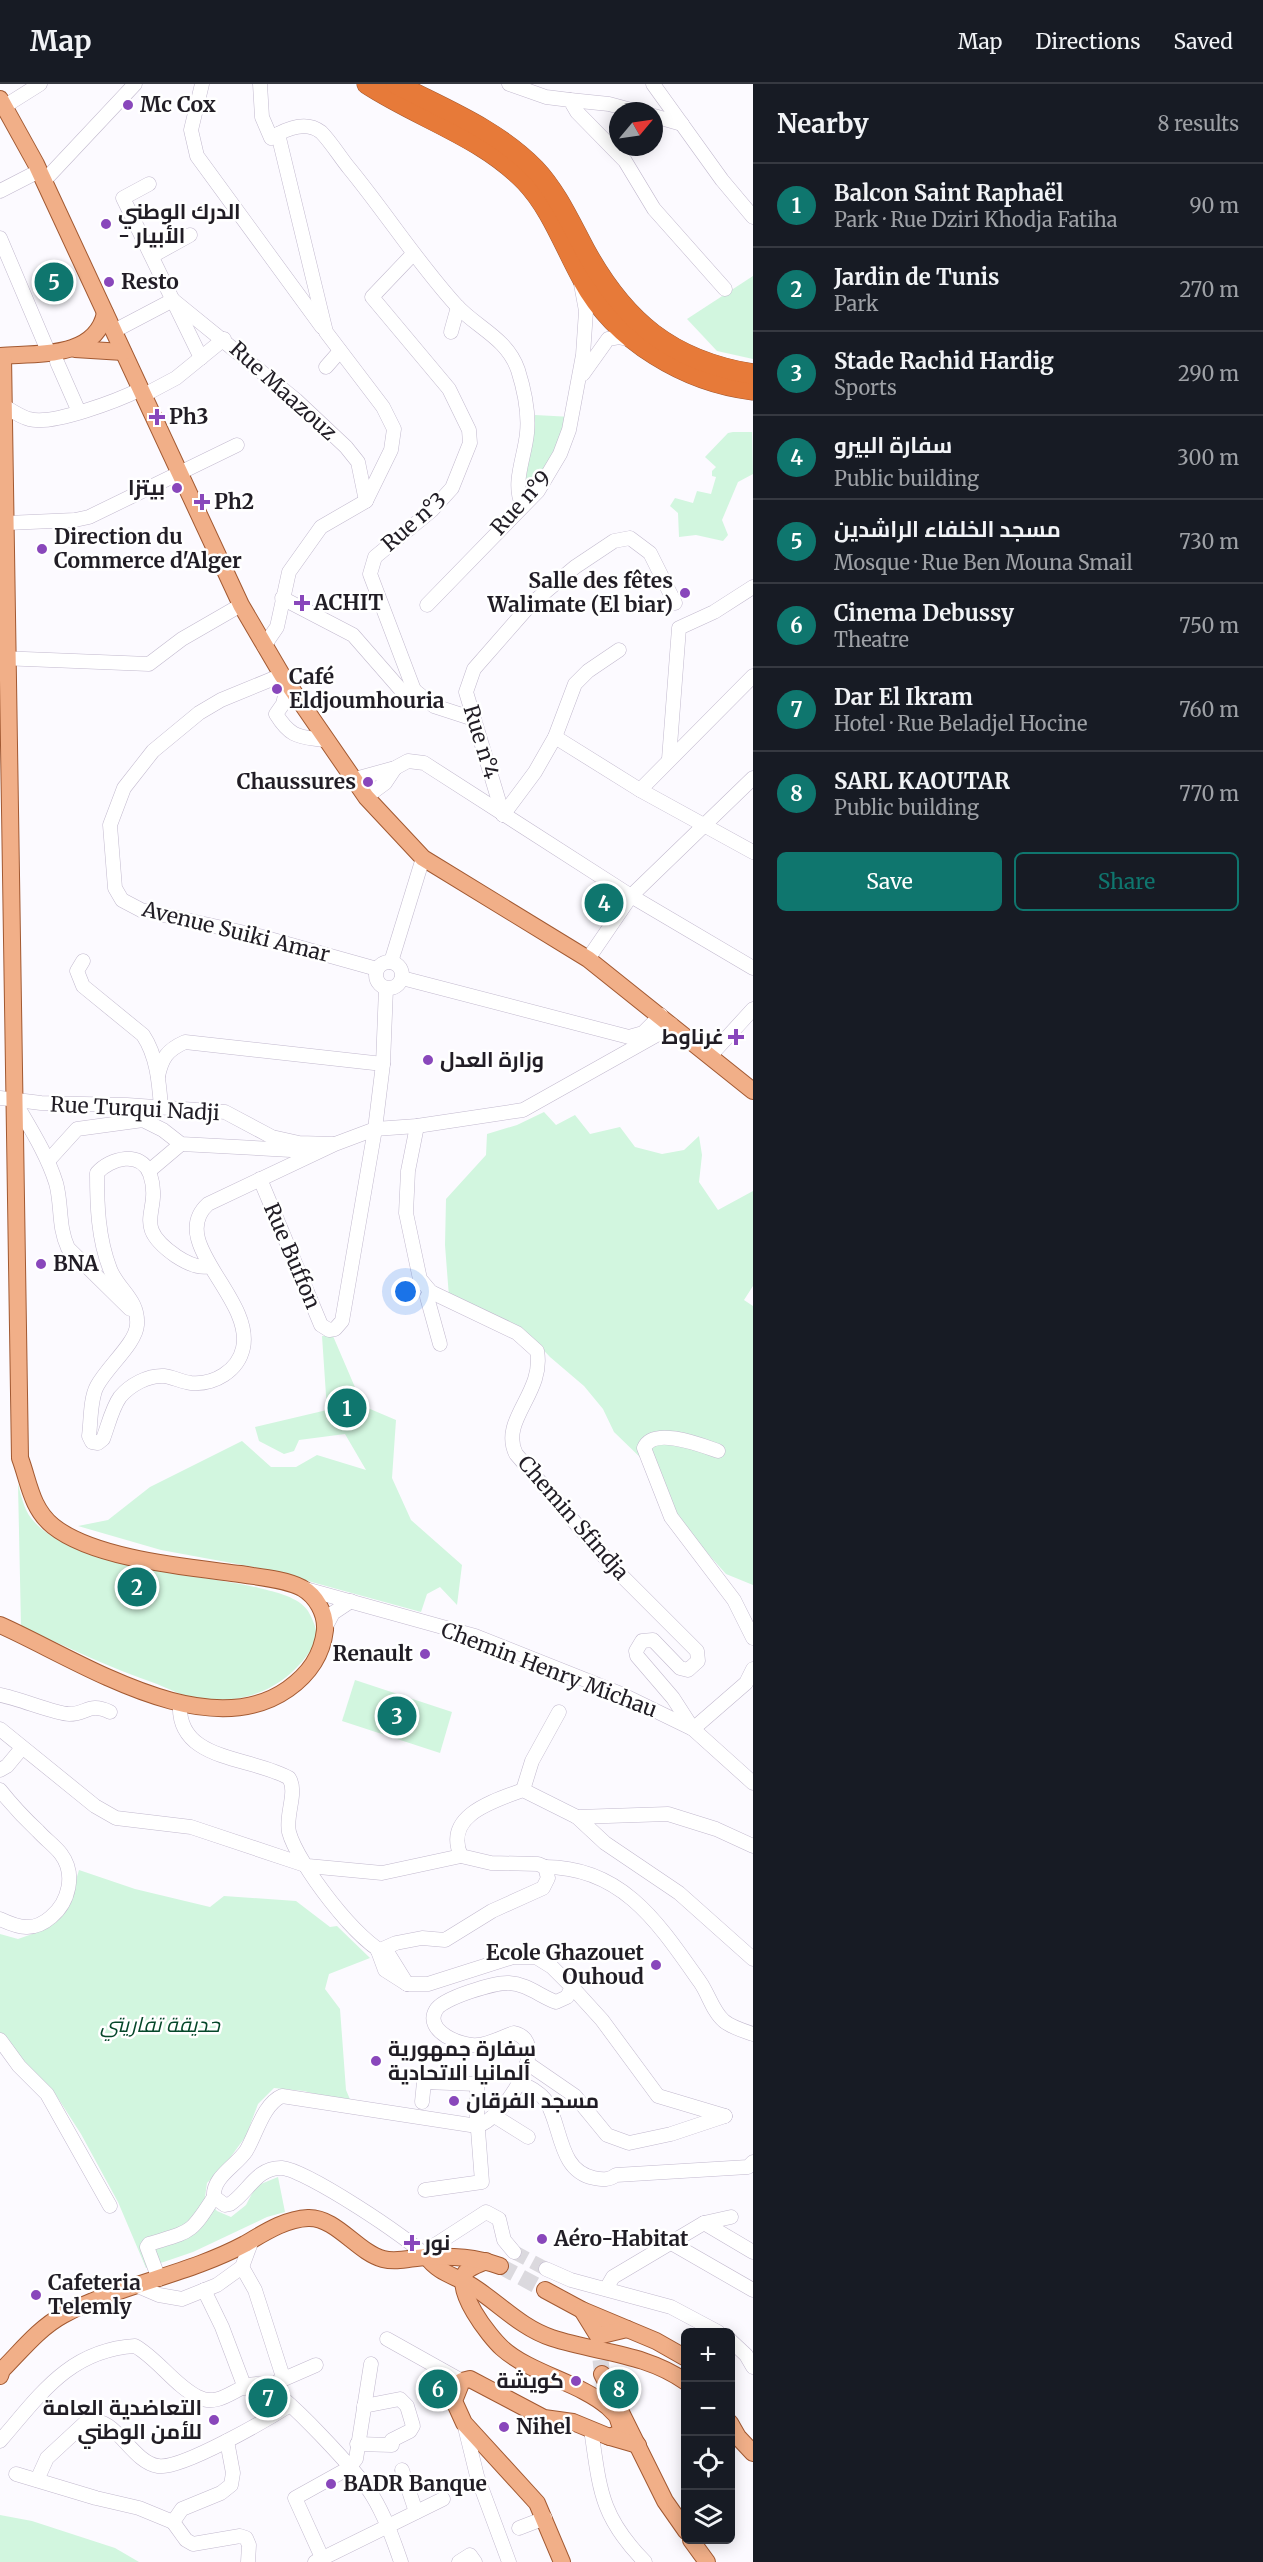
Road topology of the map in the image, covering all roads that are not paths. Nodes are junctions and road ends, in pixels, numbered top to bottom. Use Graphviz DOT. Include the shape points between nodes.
graph roads {
  1 [pos="40,84"];
  2 [pos="135,84"];
  3 [pos="202,84"];
  4 [pos="260,84"];
  5 [pos="367,84"];
  6 [pos="396,84"];
  7 [pos="509,84"];
  8 [pos="653,84"];
  9 [pos="570,100"];
  10 [pos="3,103"];
  11 [pos="609,104"];
  12 [pos="663,119"];
  13 [pos="682,124"];
  14 [pos="278,134"];
  15 [pos="42,176"];
  16 [pos="149,184"];
  17 [pos="0,191"];
  18 [pos="753,217"];
  19 [pos="190,235"];
  20 [pos="2,246"];
  21 [pos="413,254"];
  22 [pos="152,256"];
  23 [pos="577,269"];
  24 [pos="725,289"];
  25 [pos="173,300"];
  26 [pos="458,308"];
  27 [pos="105,313"];
  28 [pos="114,332"];
  29 [pos="326,332"];
  30 [pos="451,332"];
  31 [pos="224,339"];
  32 [pos="637,342"];
  33 [pos="75,349"];
  34 [pos="340,351"];
  35 [pos="123,352"];
  36 [pos="2,356"];
  37 [pos="53,356"];
  38 [pos="201,358"];
  39 [pos="326,367"];
  40 [pos="753,374"];
  41 [pos="579,381"];
  42 [pos="753,390"];
  43 [pos="143,392"];
  44 [pos="4,406"];
  45 [pos="79,412"];
  46 [pos="237,445"];
  47 [pos="182,474"];
  48 [pos="366,501"];
  49 [pos="522,504"];
  50 [pos="7,523"];
  51 [pos="4,565"];
  52 [pos="753,587"];
  53 [pos="282,598"];
  54 [pos="675,603"];
  55 [pos="241,605"];
  56 [pos="427,605"];
  57 [pos="264,646"];
  58 [pos="619,650"];
  59 [pos="4,658"];
  60 [pos="753,676"];
  61 [pos="285,679"];
  62 [pos="414,690"];
  63 [pos="474,719"];
  64 [pos="555,736"];
  65 [pos="328,741"];
  66 [pos="669,759"];
  67 [pos="395,768"];
  68 [pos="753,778"];
  69 [pos="355,779"];
  70 [pos="640,790"];
  71 [pos="366,796"];
  72 [pos="503,815"];
  73 [pos="705,824"];
  74 [pos="753,852"];
  75 [pos="423,858"];
  76 [pos="631,896"];
  77 [pos="588,959"];
  78 [pos="83,961"];
  79 [pos="391,962"];
  80 [pos="753,968"];
  81 [pos="377,969"];
  82 [pos="402,978"];
  83 [pos="386,988"];
  84 [pos="753,1009"];
  85 [pos="666,1019"];
  86 [pos="639,1040"];
  87 [pos="711,1055"];
  88 [pos="383,1064"];
  89 [pos="158,1077"];
  90 [pos="753,1091"];
  91 [pos="7,1100"];
  92 [pos="161,1107"];
  93 [pos="417,1126"];
  94 [pos="375,1129"];
  95 [pos="181,1144"];
  96 [pos="335,1144"];
  97 [pos="321,1151"];
  98 [pos="48,1161"];
  99 [pos="149,1171"];
  100 [pos="260,1179"];
  101 [pos="210,1266"];
  102 [pos="431,1292"];
  103 [pos="137,1318"];
  104 [pos="440,1344"];
  105 [pos="718,1450"];
  106 [pos="300,1587"];
  107 [pos="351,1601"];
  108 [pos="0,1625"];
  109 [pos="325,1628"];
  110 [pos="753,1638"];
  111 [pos="753,1669"];
  112 [pos="0,1695"];
  113 [pos="180,1703"];
  114 [pos="110,1712"];
  115 [pos="559,1712"];
  116 [pos="693,1728"];
  117 [pos="0,1729"];
  118 [pos="22,1748"];
  119 [pos="0,1770"];
  120 [pos="753,1783"];
  121 [pos="0,1790"];
  122 [pos="523,1790"];
  123 [pos="577,1817"];
  124 [pos="753,1846"];
  125 [pos="461,1856"];
  126 [pos="308,1866"];
  127 [pos="545,1867"];
  128 [pos="0,1919"];
  129 [pos="378,1951"];
  130 [pos="753,1959"];
  131 [pos="572,1987"];
  132 [pos="753,2034"];
  133 [pos="0,2040"];
  134 [pos="527,2063"];
  135 [pos="519,2082"];
  136 [pos="422,2102"];
  137 [pos="496,2117"];
  138 [pos="477,2126"];
  139 [pos="528,2138"];
  140 [pos="753,2162"];
  141 [pos="425,2190"];
  142 [pos="214,2197"];
  143 [pos="110,2206"];
  144 [pos="731,2217"];
  145 [pos="704,2223"];
  146 [pos="252,2240"];
  147 [pos="672,2244"];
  148 [pos="514,2252"];
  149 [pos="753,2252"];
  150 [pos="427,2257"];
  151 [pos="242,2267"];
  152 [pos="546,2269"];
  153 [pos="159,2279"];
  154 [pos="463,2280"];
  155 [pos="138,2286"];
  156 [pos="606,2289"];
  157 [pos="204,2290"];
  158 [pos="545,2290"];
  159 [pos="753,2290"];
  160 [pos="582,2310"];
  161 [pos="710,2328"];
  162 [pos="630,2329"];
  163 [pos="387,2339"];
  164 [pos="735,2345"];
  165 [pos="681,2355"];
  166 [pos="371,2364"];
  167 [pos="316,2366"];
  168 [pos="753,2367"];
  169 [pos="602,2374"];
  170 [pos="0,2376"];
  171 [pos="283,2378"];
  172 [pos="681,2378"];
  173 [pos="462,2381"];
  174 [pos="246,2388"];
  175 [pos="269,2388"];
  176 [pos="290,2405"];
  177 [pos="364,2406"];
  178 [pos="464,2423"];
  179 [pos="591,2429"];
  180 [pos="735,2429"];
  181 [pos="610,2437"];
  182 [pos="0,2441"];
  183 [pos="227,2441"];
  184 [pos="357,2444"];
  185 [pos="638,2445"];
  186 [pos="753,2453"];
  187 [pos="499,2459"];
  188 [pos="349,2468"];
  189 [pos="402,2470"];
  190 [pos="16,2474"];
  191 [pos="477,2476"];
  192 [pos="37,2480"];
  193 [pos="442,2499"];
  194 [pos="416,2512"];
  195 [pos="545,2518"];
  196 [pos="173,2522"];
  197 [pos="681,2524"];
  198 [pos="388,2528"];
  199 [pos="519,2528"];
  200 [pos="694,2544"];
  201 [pos="320,2561"];
  202 [pos="248,2562"];
  203 [pos="401,2562"];
  204 [pos="509,2562"];
  205 [pos="562,2562"];
  206 [pos="645,2562"];
  207 [pos="707,2562"];
  1 -- 10 [label="street"];
  2 -- 15 [label="street"];
  3 -- 29 [label="street" via="191,130 203,155"];
  4 -- 14 [label="street" via="262,117 272,138"];
  5 -- 23 [label="highway" via="412,111 476,141 501,159 534,191"];
  6 -- 40 [label="highway" via="487,130 536,170 557,199 600,277 638,323 704,361"];
  7 -- 9 [label="street" via="546,97"];
  8 -- 13 [label="street"];
  9 -- 11 [label="street"];
  9 -- 24 [label="street" via="625,161 661,217"];
  10 -- 15 [label="main road"];
  12 -- 13 [label="street"];
  13 -- 18 [label="street"];
  14 -- 21 [label="street" via="307,126 320,132 372,195"];
  14 -- 29 [label="street"];
  15 -- 17 [label="street"];
  15 -- 27 [label="main road"];
  16 -- 22 [label="street" via="123,198"];
  19 -- 22 [label="street"];
  20 -- 37 [label="street"];
  21 -- 26 [label="street"];
  21 -- 62 [label="street, Rue n°3" via="372,297 449,389 469,430 470,443 452,488 432,510 375,556 370,574"];
  22 -- 25 [label="street"];
  23 -- 32 [label="highway" via="603,309"];
  23 -- 41 [label="street" via="586,311"];
  25 -- 28 [label="street"];
  25 -- 31 [label="street, Rue Maazouz"];
  25 -- 38 [label="street"];
  26 -- 30 [label="street"];
  26 -- 49 [label="street" via="500,340 518,370 527,432 517,486"];
  27 -- 28 [label="main road"];
  27 -- 33 [label="main road" via="100,328"];
  28 -- 35 [label="main road"];
  29 -- 34 [label="street"];
  31 -- 38 [label="street"];
  31 -- 48 [label="street, Rue Maazouz" via="345,447 358,462"];
  32 -- 41 [label="street" via="609,339"];
  32 -- 42 [label="highway" via="708,381"];
  33 -- 35 [label="main road"];
  33 -- 37 [label="main road"];
  34 -- 39 [label="street"];
  34 -- 48 [label="street" via="384,407 394,429 391,450"];
  35 -- 43 [label="main road"];
  36 -- 37 [label="main road"];
  36 -- 44 [label="main road"];
  37 -- 45 [label="street"];
  38 -- 43 [label="street" via="176,378"];
  41 -- 49 [label="street, Rue n°9" via="560,454 543,484"];
  43 -- 45 [label="street"];
  43 -- 47 [label="main road"];
  44 -- 45 [label="street" via="34,420"];
  44 -- 50 [label="main road"];
  46 -- 47 [label="street"];
  47 -- 50 [label="street" via="89,517"];
  47 -- 55 [label="main road"];
  48 -- 53 [label="street" via="321,527 289,572"];
  49 -- 56 [label="street, Rue n°9"];
  50 -- 51 [label="main road"];
  51 -- 59 [label="main road"];
  52 -- 66 [label="street" via="679,628"];
  53 -- 57 [label="street" via="277,627"];
  53 -- 62 [label="street" via="353,635 408,698"];
  54 -- 63 [label="street, Rue n°4" via="650,554 630,538 593,553 531,604 474,669 466,692"];
  55 -- 57 [label="main road"];
  55 -- 59 [label="street" via="182,639 149,664"];
  57 -- 61 [label="main road"];
  58 -- 64 [label="street" via="575,684"];
  59 -- 91 [label="main road"];
  60 -- 66 [label="street"];
  61 -- 65 [label="main road"];
  61 -- 65 [label="street" via="283,704 276,714 294,735"];
  61 -- 81 [label="street, Avenue Suiki Amar" via="222,700 199,713 153,751 124,788 110,825 115,888 122,900 141,910 259,936"];
  62 -- 63 [label="street" via="434,706"];
  63 -- 72 [label="street, Rue n°4"];
  64 -- 70 [label="street"];
  64 -- 72 [label="street"];
  65 -- 69 [label="main road"];
  66 -- 70 [label="street"];
  67 -- 69 [label="street"];
  67 -- 71 [label="street" via="385,783"];
  67 -- 72 [label="street" via="408,761 424,763"];
  68 -- 73 [label="street"];
  69 -- 71 [label="main road"];
  70 -- 73 [label="street"];
  71 -- 75 [label="main road"];
  72 -- 76 [label="street"];
  73 -- 74 [label="street"];
  73 -- 76 [label="street"];
  75 -- 77 [label="main road"];
  75 -- 79 [label="street"];
  76 -- 77 [label="street"];
  76 -- 80 [label="street"];
  77 -- 85 [label="main road"];
  78 -- 89 [label="street" via="77,971 83,986 143,1035"];
  79 -- 81 [label="street"];
  79 -- 82 [label="street" via="401,969"];
  81 -- 83 [label="street" via="377,981"];
  82 -- 83 [label="street" via="398,985"];
  82 -- 86 [label="street"];
  83 -- 88 [label="street"];
  84 -- 87 [label="street"];
  85 -- 86 [label="street" via="662,1032"];
  85 -- 87 [label="main road"];
  86 -- 93 [label="street" via="523,1110"];
  87 -- 90 [label="main road"];
  88 -- 89 [label="street" via="185,1042 162,1058"];
  88 -- 94 [label="street"];
  89 -- 92 [label="street"];
  91 -- 92 [label="street, Rue Turqui Nadji"];
  91 -- 98 [label="street"];
  91 -- 106 [label="main road" via="19,1448 28,1489 38,1509 74,1540 98,1548"];
  92 -- 96 [label="street, Rue Turqui Nadji" via="225,1112 272,1137"];
  93 -- 94 [label="street"];
  93 -- 102 [label="street" via="408,1171 406,1213 417,1271"];
  94 -- 96 [label="street"];
  94 -- 100 [label="street, Rue Buffon" via="342,1321 335,1329 321,1325"];
  95 -- 97 [label="street"];
  95 -- 98 [label="street" via="143,1120 77,1129"];
  95 -- 99 [label="street"];
  96 -- 97 [label="street"];
  97 -- 100 [label="street"];
  98 -- 103 [label="street" via="57,1185 61,1226 68,1248"];
  99 -- 101 [label="street" via="154,1237 180,1258 199,1267"];
  99 -- 103 [label="street" via="130,1158 122,1158 97,1173 102,1244 111,1272 132,1299"];
  100 -- 101 [label="street" via="208,1204 199,1215 197,1235"];
  101 -- 103 [label="street" via="236,1304 243,1328 243,1348 235,1366 222,1376 203,1382 164,1376 139,1382 119,1399 104,1439 94,1443 89,1436 96,1388 118,1355 132,1342"];
  102 -- 104 [label="street" via="427,1297"];
  102 -- 116 [label="street, Chemin Sfindja" via="517,1333 537,1351 539,1370 512,1430 513,1449 614,1568 698,1653 697,1664 688,1670 680,1668 653,1640 642,1641 636,1651"];
  105 -- 110 [label="street" via="679,1439 656,1438 644,1448 671,1517 734,1600"];
  106 -- 107 [label="street, Chemin Henry Michau"];
  106 -- 109 [label="main road" via="317,1602"];
  107 -- 109 [label="street" via="333,1613"];
  107 -- 116 [label="street, Chemin Henry Michau" via="475,1636 621,1694"];
  108 -- 113 [label="main road" via="153,1697"];
  109 -- 113 [label="main road" via="319,1656 300,1681 281,1695 240,1706"];
  111 -- 116 [label="street" via="746,1683"];
  112 -- 114 [label="street" via="69,1714 88,1707"];
  113 -- 126 [label="street" via="182,1728 197,1744 289,1778 293,1788 287,1814 289,1831"];
  115 -- 122 [label="street" via="532,1761"];
  116 -- 120 [label="street, Chemin Sfindja"];
  117 -- 118 [label="street"];
  118 -- 119 [label="street"];
  118 -- 126 [label="street" via="116,1818 190,1827"];
  121 -- 128 [label="street" via="62,1854 70,1885 58,1911 40,1925 19,1928"];
  122 -- 123 [label="street"];
  122 -- 125 [label="street" via="488,1802 471,1814 458,1833"];
  123 -- 124 [label="street" via="668,1814"];
  123 -- 130 [label="street" via="605,1843 680,1893"];
  125 -- 126 [label="street" via="381,1873"];
  125 -- 127 [label="street" via="491,1863"];
  126 -- 129 [label="street" via="329,1900"];
  127 -- 129 [label="street" via="548,1878 543,1888 492,1911 445,1940 396,1942"];
  127 -- 132 [label="street" via="592,1874 631,1895 649,1912 700,1981 724,2021"];
  129 -- 131 [label="street" via="389,1955 407,1984 428,1984 513,1957 536,1957"];
  131 -- 134 [label="street" via="567,1997 556,2002 524,1985 507,1982 446,2001 435,2011 436,2024 452,2041 478,2045 513,2033 520,2035 528,2045"];
  131 -- 134 [label="street" via="602,2020 658,2096 725,2116 629,2144 607,2135 575,2096"];
  133 -- 143 [label="street" via="47,2094"];
  134 -- 135 [label="street"];
  135 -- 137 [label="street"];
  135 -- 140 [label="street" via="545,2100 568,2160 582,2174 604,2180 616,2175 748,2167"];
  136 -- 138 [label="street" via="424,2082 477,2084"];
  137 -- 138 [label="street"];
  137 -- 139 [label="street"];
  138 -- 141 [label="street" via="482,2182"];
  138 -- 142 [label="street" via="282,2096 273,2101 246,2151 218,2180"];
  142 -- 150 [label="street" via="230,2204 263,2173 282,2168 351,2203 417,2246"];
  142 -- 153 [label="street" via="189,2232 149,2244"];
  144 -- 145 [label="street"];
  145 -- 147 [label="street"];
  145 -- 149 [label="street"];
  146 -- 150 [label="main road" via="278,2226 314,2218 381,2259"];
  146 -- 151 [label="street"];
  146 -- 153 [label="main road" via="204,2264"];
  147 -- 156 [label="street" via="613,2277"];
  147 -- 159 [label="street"];
  148 -- 150 [label="street" via="504,2240 499,2219 486,2211 435,2246"];
  150 -- 154 [label="main road" via="434,2267"];
  150 -- 154 [label="main road" via="470,2257 493,2263 469,2269"];
  151 -- 157 [label="street"];
  151 -- 171 [label="street" via="255,2289"];
  152 -- 156 [label="street"];
  153 -- 155 [label="main road"];
  154 -- 172 [label="main road" via="535,2331 643,2360"];
  154 -- 181 [label="main road" via="466,2300 503,2348 617,2415 621,2428"];
  155 -- 157 [label="street" via="182,2299"];
  155 -- 170 [label="main road" via="61,2316 36,2335"];
  156 -- 161 [label="street" via="671,2307"];
  157 -- 174 [label="street"];
  158 -- 160 [label="main road"];
  160 -- 162 [label="main road"];
  160 -- 162 [label="main road" via="598,2336"];
  162 -- 165 [label="main road"];
  163 -- 173 [label="street"];
  164 -- 168 [label="street"];
  166 -- 177 [label="street"];
  167 -- 171 [label="street"];
  169 -- 185 [label="main road"];
  171 -- 175 [label="street"];
  173 -- 178 [label="main road" via="454,2401"];
  173 -- 179 [label="main road" via="470,2379 544,2418"];
  174 -- 175 [label="street" via="255,2384"];
  174 -- 182 [label="street" via="219,2400 198,2397 135,2339 83,2359 48,2384"];
  175 -- 176 [label="street"];
  176 -- 183 [label="street"];
  176 -- 188 [label="street"];
  177 -- 184 [label="street"];
  177 -- 184 [label="street" via="400,2399 407,2406 413,2426 392,2440 392,2445"];
  178 -- 187 [label="main road"];
  178 -- 191 [label="street"];
  179 -- 181 [label="main road"];
  179 -- 206 [label="street" via="602,2498 610,2520"];
  180 -- 186 [label="main road"];
  181 -- 185 [label="main road"];
  183 -- 192 [label="street" via="160,2467 147,2462 103,2423 91,2420 47,2458"];
  183 -- 196 [label="street" via="231,2485 182,2509"];
  184 -- 188 [label="street" via="356,2459"];
  185 -- 197 [label="main road" via="665,2501"];
  187 -- 191 [label="street"];
  187 -- 195 [label="main road"];
  188 -- 198 [label="street" via="370,2493"];
  188 -- 201 [label="street" via="295,2498"];
  189 -- 194 [label="street"];
  190 -- 192 [label="street"];
  191 -- 204 [label="street"];
  192 -- 196 [label="street" via="140,2508"];
  193 -- 194 [label="street"];
  194 -- 198 [label="street"];
  195 -- 199 [label="street"];
  195 -- 205 [label="main road"];
  196 -- 202 [label="street" via="193,2544 246,2538"];
  198 -- 201 [label="street"];
  198 -- 203 [label="street"];
  200 -- 207 [label="main road"];
}
